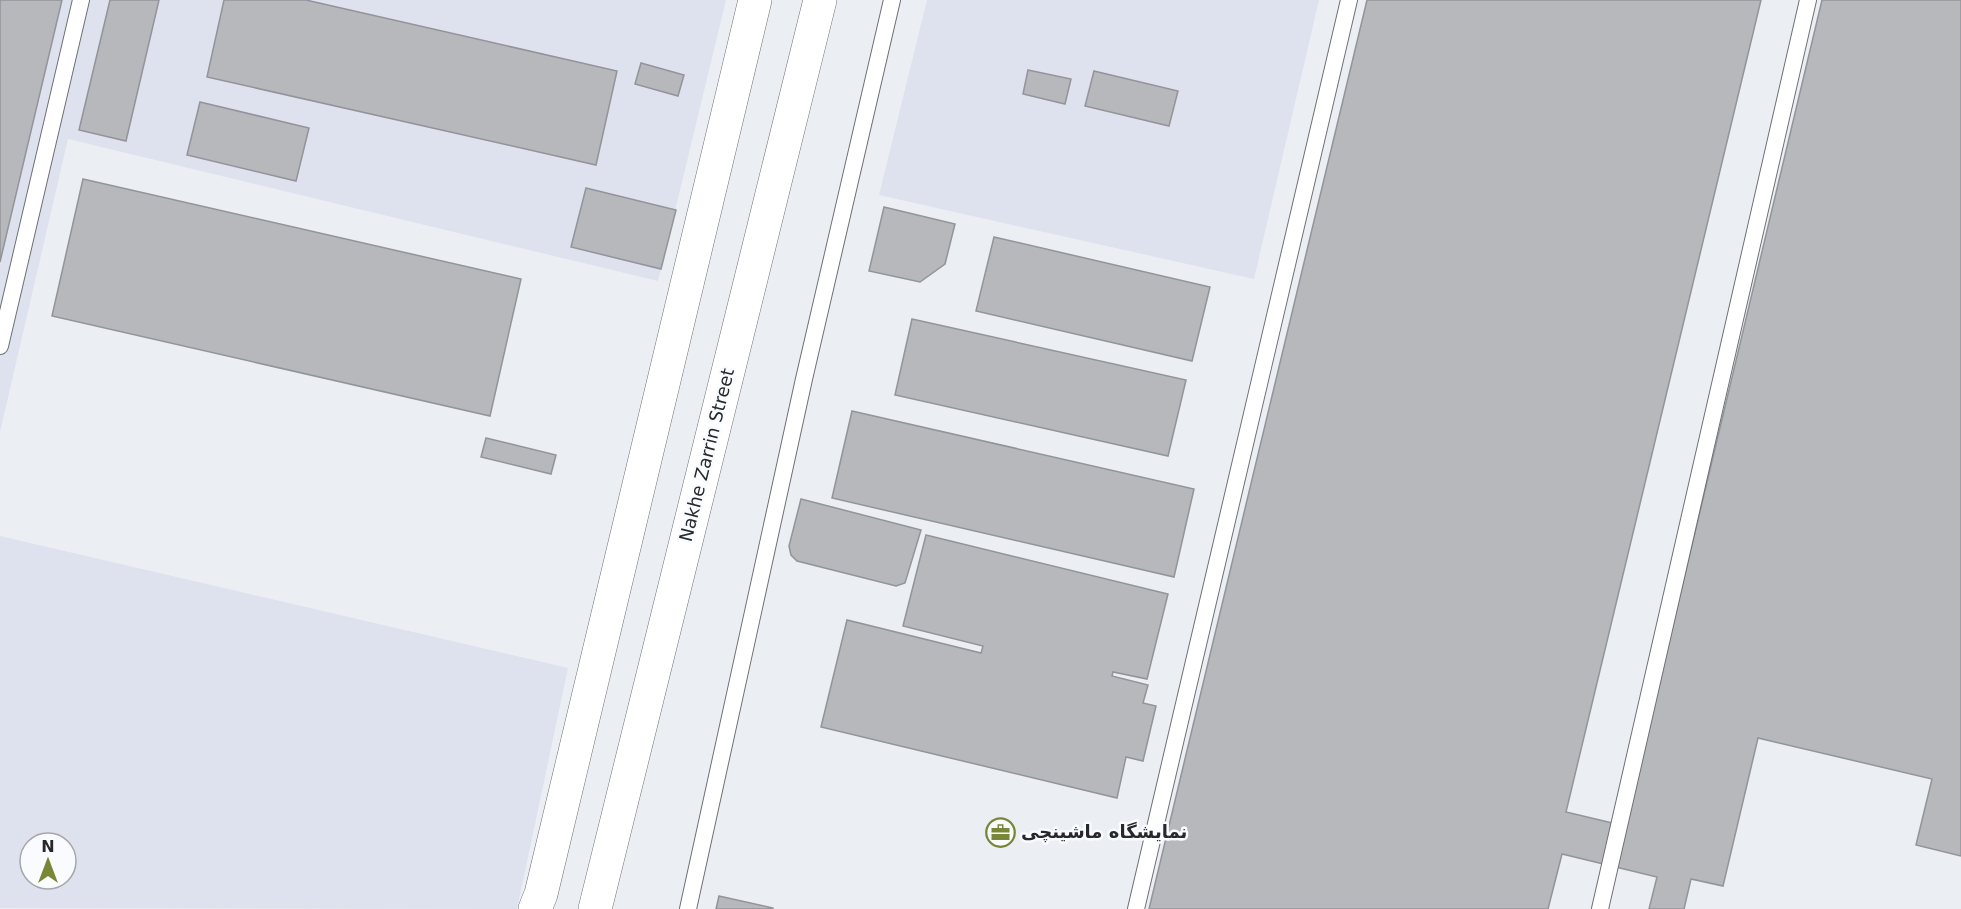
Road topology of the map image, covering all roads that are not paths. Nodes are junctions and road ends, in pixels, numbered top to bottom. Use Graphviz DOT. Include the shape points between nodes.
graph roads {
  1 [pos="81,0"];
  2 [pos="755,0"];
  3 [pos="819,0"];
  4 [pos="892,0"];
  5 [pos="1348,0"];
  6 [pos="1808,0"];
  7 [pos="0,346"];
  8 [pos="535,909"];
  9 [pos="595,909"];
  10 [pos="688,909"];
  11 [pos="1136,909"];
  12 [pos="1600,909"];
  1 -- 7 [label="lane"];
  2 -- 8 [label="street"];
  3 -- 9 [label="street, Nakhe Zarrin Street"];
  4 -- 10 [label="lane"];
  5 -- 11 [label="lane"];
  6 -- 12 [label="lane"];
}
